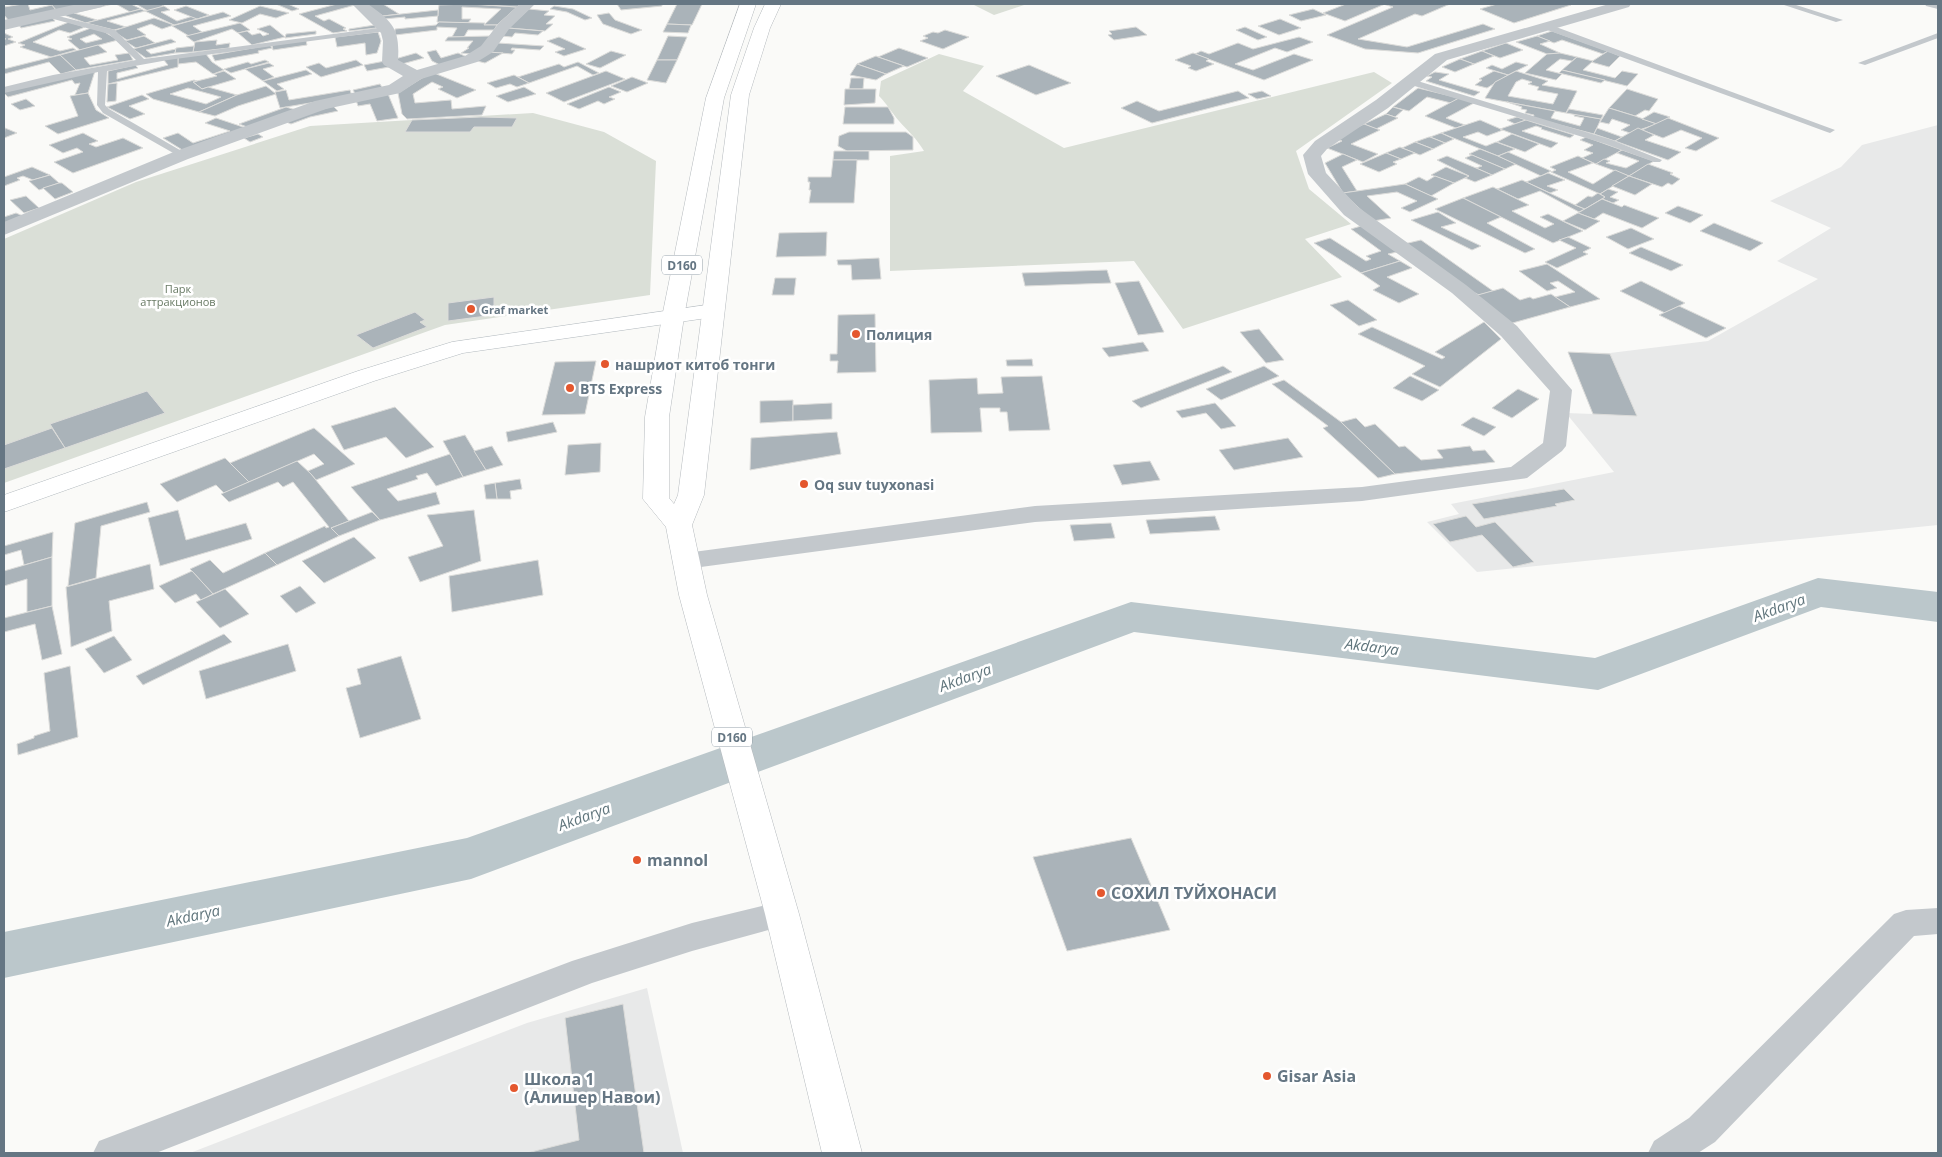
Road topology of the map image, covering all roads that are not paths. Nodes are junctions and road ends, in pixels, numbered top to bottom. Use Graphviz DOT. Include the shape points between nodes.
graph roads {
  1 [pos="97,4"];
  2 [pos="359,4"];
  3 [pos="528,4"];
  4 [pos="748,4"];
  5 [pos="773,4"];
  6 [pos="1624,4"];
  7 [pos="1786,4"];
  8 [pos="1929,4"];
  9 [pos="1938,7"];
  10 [pos="49,15"];
  11 [pos="1839,20"];
  12 [pos="4,25"];
  13 [pos="1545,26"];
  14 [pos="386,29"];
  15 [pos="1938,35"];
  16 [pos="142,61"];
  17 [pos="1862,63"];
  18 [pos="103,68"];
  19 [pos="416,76"];
  20 [pos="1411,82"];
  21 [pos="4,90"];
  22 [pos="1830,130"];
  23 [pos="182,155"];
  24 [pos="1658,160"];
  25 [pos="4,229"];
  26 [pos="713,311"];
  27 [pos="673,317"];
  28 [pos="4,504"];
  29 [pos="679,525"];
  30 [pos="686,560"];
  31 [pos="782,914"];
  32 [pos="1938,921"];
  33 [pos="112,1153"];
  34 [pos="842,1153"];
  35 [pos="1667,1153"];
  1 -- 10 [label="street"];
  2 -- 14 [label="street"];
  3 -- 19 [label="street" via="504,26 487,49 471,59"];
  4 -- 27 [label="main road, D160" via="715,98"];
  5 -- 26 [label="main road, D160" via="740,95"];
  6 -- 13 [label="street"];
  7 -- 11 [label="lane"];
  8 -- 9 [label="lane"];
  10 -- 12 [label="street"];
  10 -- 16 [label="lane" via="112,32"];
  13 -- 20 [label="street" via="1440,57"];
  13 -- 22 [label="lane"];
  14 -- 16 [label="lane"];
  14 -- 19 [label="street" via="391,39 390,62"];
  15 -- 17 [label="lane"];
  16 -- 18 [label="lane"];
  18 -- 21 [label="lane"];
  18 -- 23 [label="lane" via="100,105"];
  19 -- 23 [label="street" via="394,89 321,104"];
  20 -- 24 [label="lane" via="1510,110"];
  20 -- 30 [label="street" via="1321,145 1312,155 1317,174 1350,211 1459,289 1509,331 1561,390 1554,446 1518,473 1362,494 1036,514"];
  23 -- 25 [label="street"];
  26 -- 27 [label="main road"];
  26 -- 29 [label="main road, D160" via="691,495"];
  27 -- 28 [label="main road" via="460,347 366,376"];
  27 -- 29 [label="main road, D160" via="657,417 656,498"];
  29 -- 30 [label="main road, D160"];
  30 -- 31 [label="main road, D160"];
  31 -- 33 [label="street" via="692,937 584,972"];
  31 -- 34 [label="main road, D160"];
  32 -- 35 [label="street" via="1906,923 1702,1130"];
}
